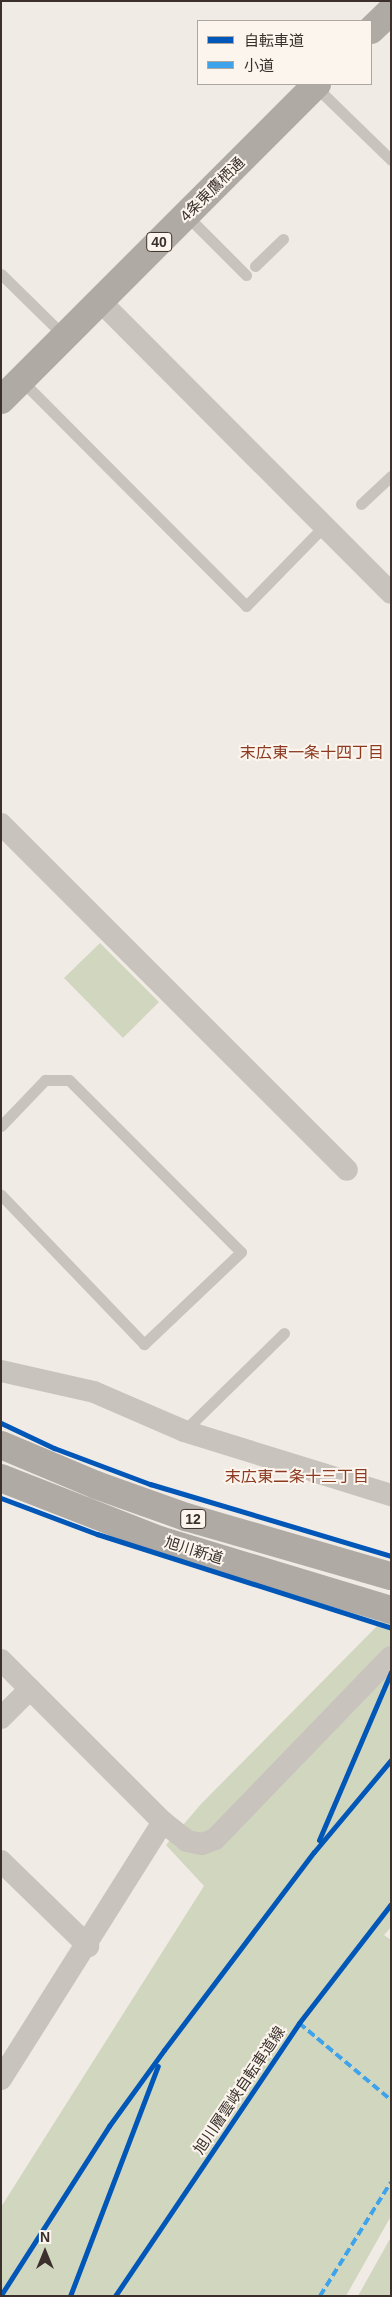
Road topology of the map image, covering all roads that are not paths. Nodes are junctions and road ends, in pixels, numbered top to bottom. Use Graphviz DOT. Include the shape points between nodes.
graph roads {
  1 [pos="391,11"];
  2 [pos="372,29"];
  3 [pos="316,85"];
  4 [pos="391,160"];
  5 [pos="186,215"];
  6 [pos="283,239"];
  7 [pos="255,266"];
  8 [pos="1,274"];
  9 [pos="246,275"];
  10 [pos="100,301"];
  11 [pos="65,337"];
  12 [pos="21,380"];
  13 [pos="1,400"];
  14 [pos="391,476"];
  15 [pos="362,504"];
  16 [pos="324,526"];
  17 [pos="391,593"];
  18 [pos="1,824"];
  19 [pos="1,1126"];
  20 [pos="347,1170"];
  21 [pos="1,1195"];
  22 [pos="284,1333"];
  23 [pos="1,1371"];
  24 [pos="184,1430"];
  25 [pos="1,1446"];
  26 [pos="1,1478"];
  27 [pos="391,1495"];
  28 [pos="391,1576"];
  29 [pos="391,1610"];
  30 [pos="391,1657"];
  31 [pos="1,1660"];
  32 [pos="30,1689"];
  33 [pos="1,1718"];
  34 [pos="163,1822"];
  35 [pos="1,1861"];
  36 [pos="88,1946"];
  37 [pos="4,2066"];
  1 -- 2 [label="highway"];
  3 -- 4 [label="lane"];
  3 -- 5 [label="highway, 4条東鷹栖通 / 40"];
  5 -- 9 [label="lane"];
  5 -- 10 [label="highway, 4条東鷹栖通 / 40"];
  6 -- 7 [label="lane"];
  8 -- 11 [label="lane"];
  10 -- 11 [label="highway, 4条東鷹栖通 / 40"];
  10 -- 16 [label="street"];
  11 -- 12 [label="highway, 4条東鷹栖通 / 40"];
  12 -- 13 [label="highway, 4条東鷹栖通 / 40"];
  12 -- 16 [label="lane" via="246,606"];
  14 -- 15 [label="lane"];
  16 -- 17 [label="street"];
  18 -- 20 [label="street"];
  19 -- 21 [label="lane" via="46,1080 69,1080 241,1252 144,1344"];
  22 -- 24 [label="lane"];
  23 -- 24 [label="street" via="94,1392"];
  24 -- 27 [label="street"];
  25 -- 28 [label="highway, 旭川新道 / 12" via="96,1485 186,1516"];
  26 -- 29 [label="highway, 旭川新道 / 12" via="159,1540"];
  30 -- 34 [label="street" via="215,1839 202,1844 187,1841"];
  31 -- 32 [label="street"];
  32 -- 33 [label="street"];
  32 -- 34 [label="street"];
  34 -- 36 [label="street"];
  35 -- 36 [label="street"];
  36 -- 37 [label="street"];
}
